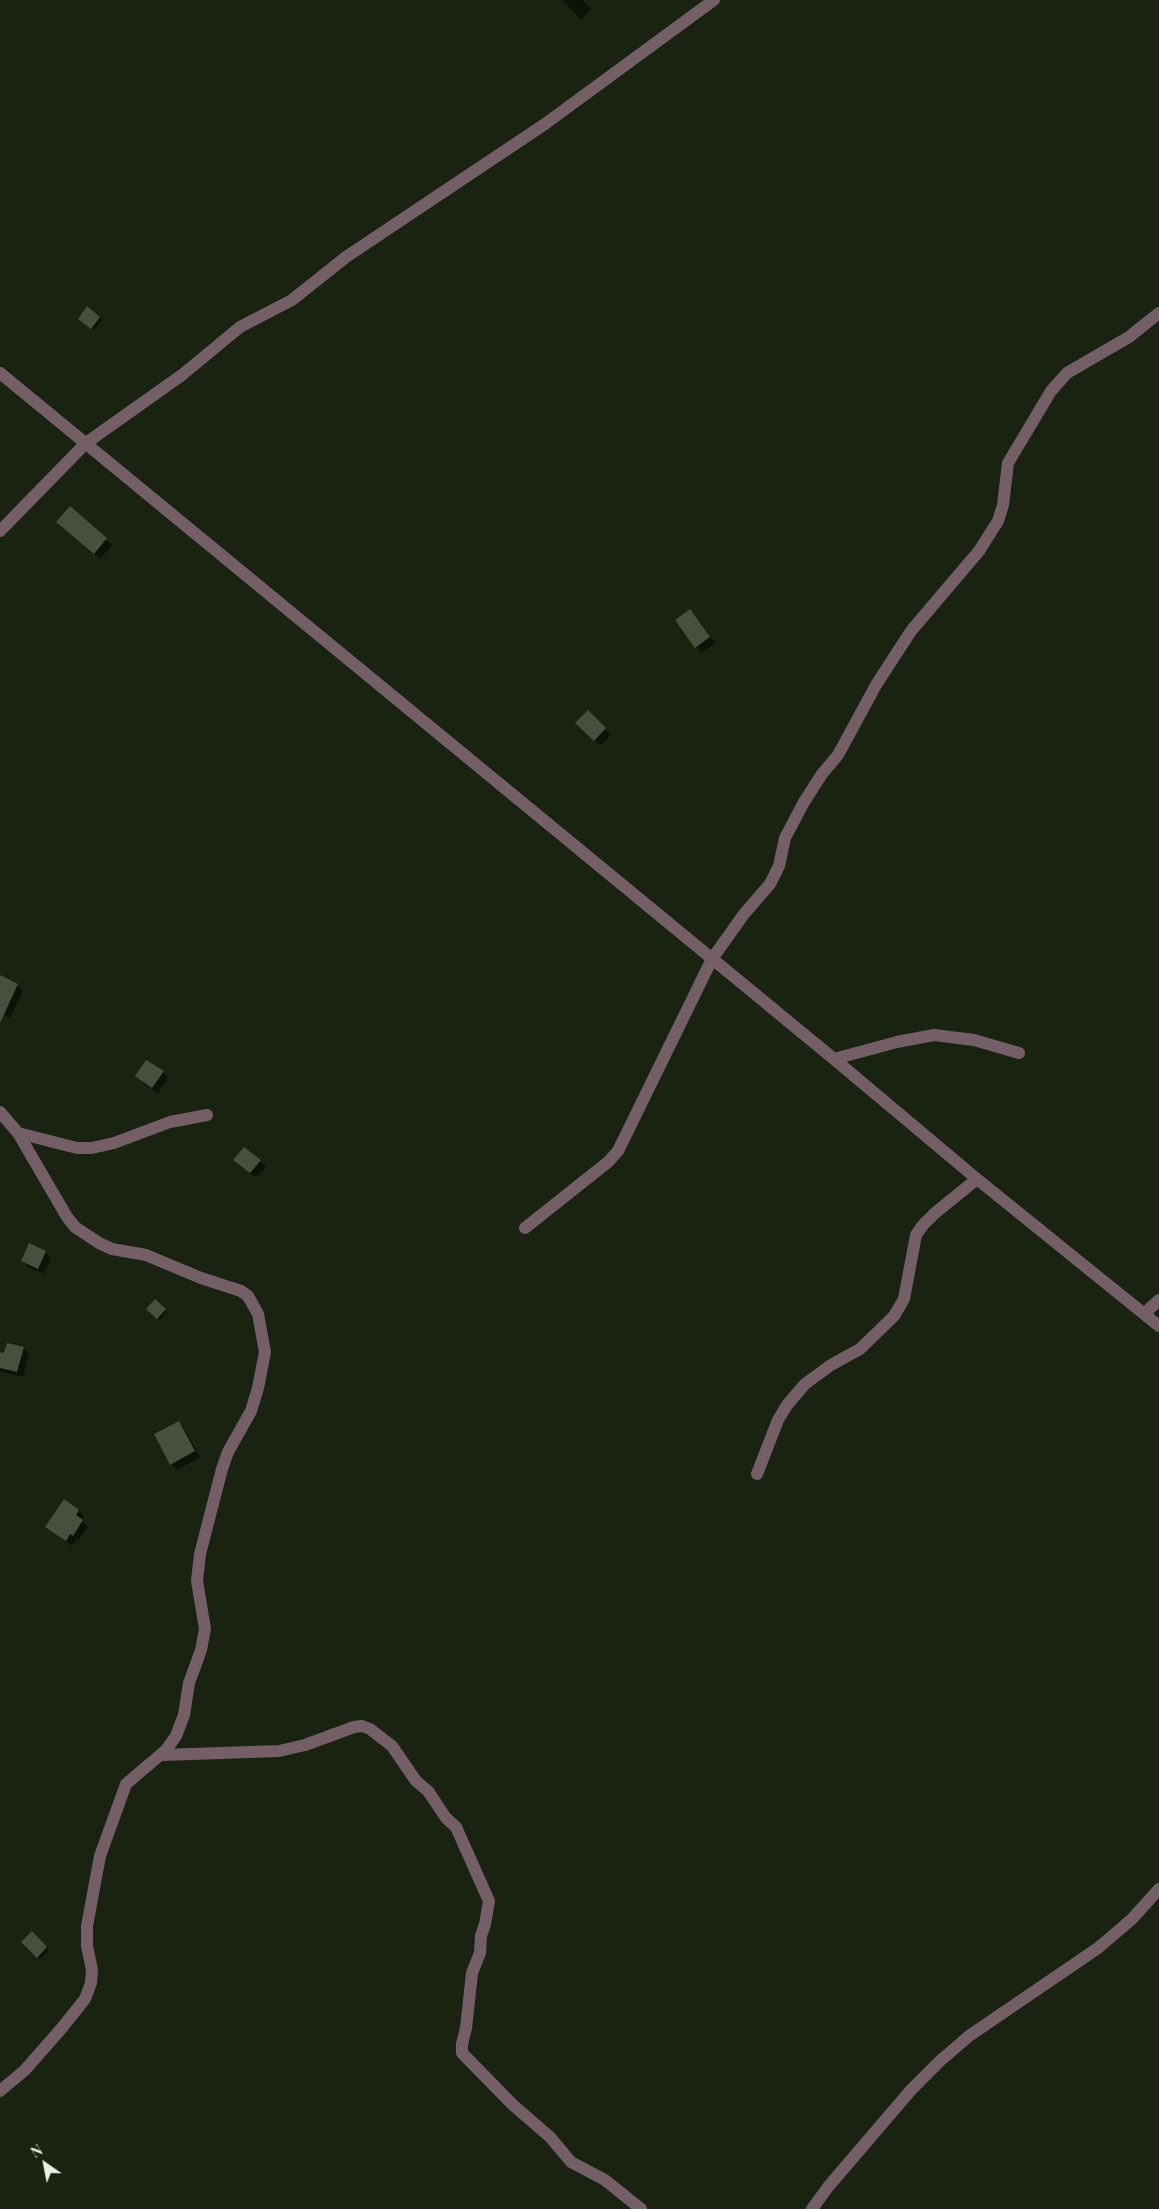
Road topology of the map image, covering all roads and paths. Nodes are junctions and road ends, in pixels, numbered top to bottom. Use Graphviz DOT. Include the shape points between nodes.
graph roads {
  1 [pos="714,0"];
  2 [pos="1159,313"];
  3 [pos="0,373"];
  4 [pos="86,443"];
  5 [pos="0,530"];
  6 [pos="712,959"];
  7 [pos="1019,1053"];
  8 [pos="834,1059"];
  9 [pos="0,1112"];
  10 [pos="207,1115"];
  11 [pos="18,1133"];
  12 [pos="977,1179"];
  13 [pos="525,1228"];
  14 [pos="1159,1300"];
  15 [pos="1144,1314"];
  16 [pos="1159,1326"];
  17 [pos="757,1474"];
  18 [pos="162,1755"];
  19 [pos="1159,1889"];
  20 [pos="0,2091"];
  21 [pos="641,2209"];
  22 [pos="812,2209"];
  1 -- 4 [label="street" via="545,124 346,258 292,300 240,327 182,375"];
  2 -- 6 [label="street" via="1129,337 1067,373 1051,391 1008,463 998,521 979,551 910,631 838,755 822,774 792,823 770,884"];
  3 -- 4 [label="street"];
  4 -- 5 [label="street"];
  4 -- 6 [label="street"];
  6 -- 8 [label="street"];
  6 -- 13 [label="street" via="618,1151"];
  7 -- 8 [label="street" via="974,1040 934,1035"];
  8 -- 12 [label="street"];
  9 -- 11 [label="street"];
  10 -- 11 [label="street" via="170,1122 92,1148 77,1148"];
  11 -- 18 [label="street" via="76,1227 112,1249 146,1255 241,1291 253,1304 262,1328 264,1352 258,1388 251,1411 222,1469 200,1554 196,1581 205,1629 201,1650 189,1683 184,1715 176,1736"];
  12 -- 15 [label="street"];
  12 -- 17 [label="street" via="923,1225 916,1235 904,1300 894,1316 860,1349 805,1384 787,1404"];
  14 -- 15 [label="street"];
  15 -- 16 [label="street"];
  18 -- 20 [label="street" via="126,1784 100,1856 87,1926 92,1970 85,1999 25,2070"];
  18 -- 21 [label="street" via="279,1750 305,1746 362,1726 392,1746 456,1827 488,1901 480,1953 472,1973 462,2053 550,2137 571,2162 605,2180"];
  19 -- 22 [label="street" via="1119,1932 977,2031 940,2061 911,2090"];
}
